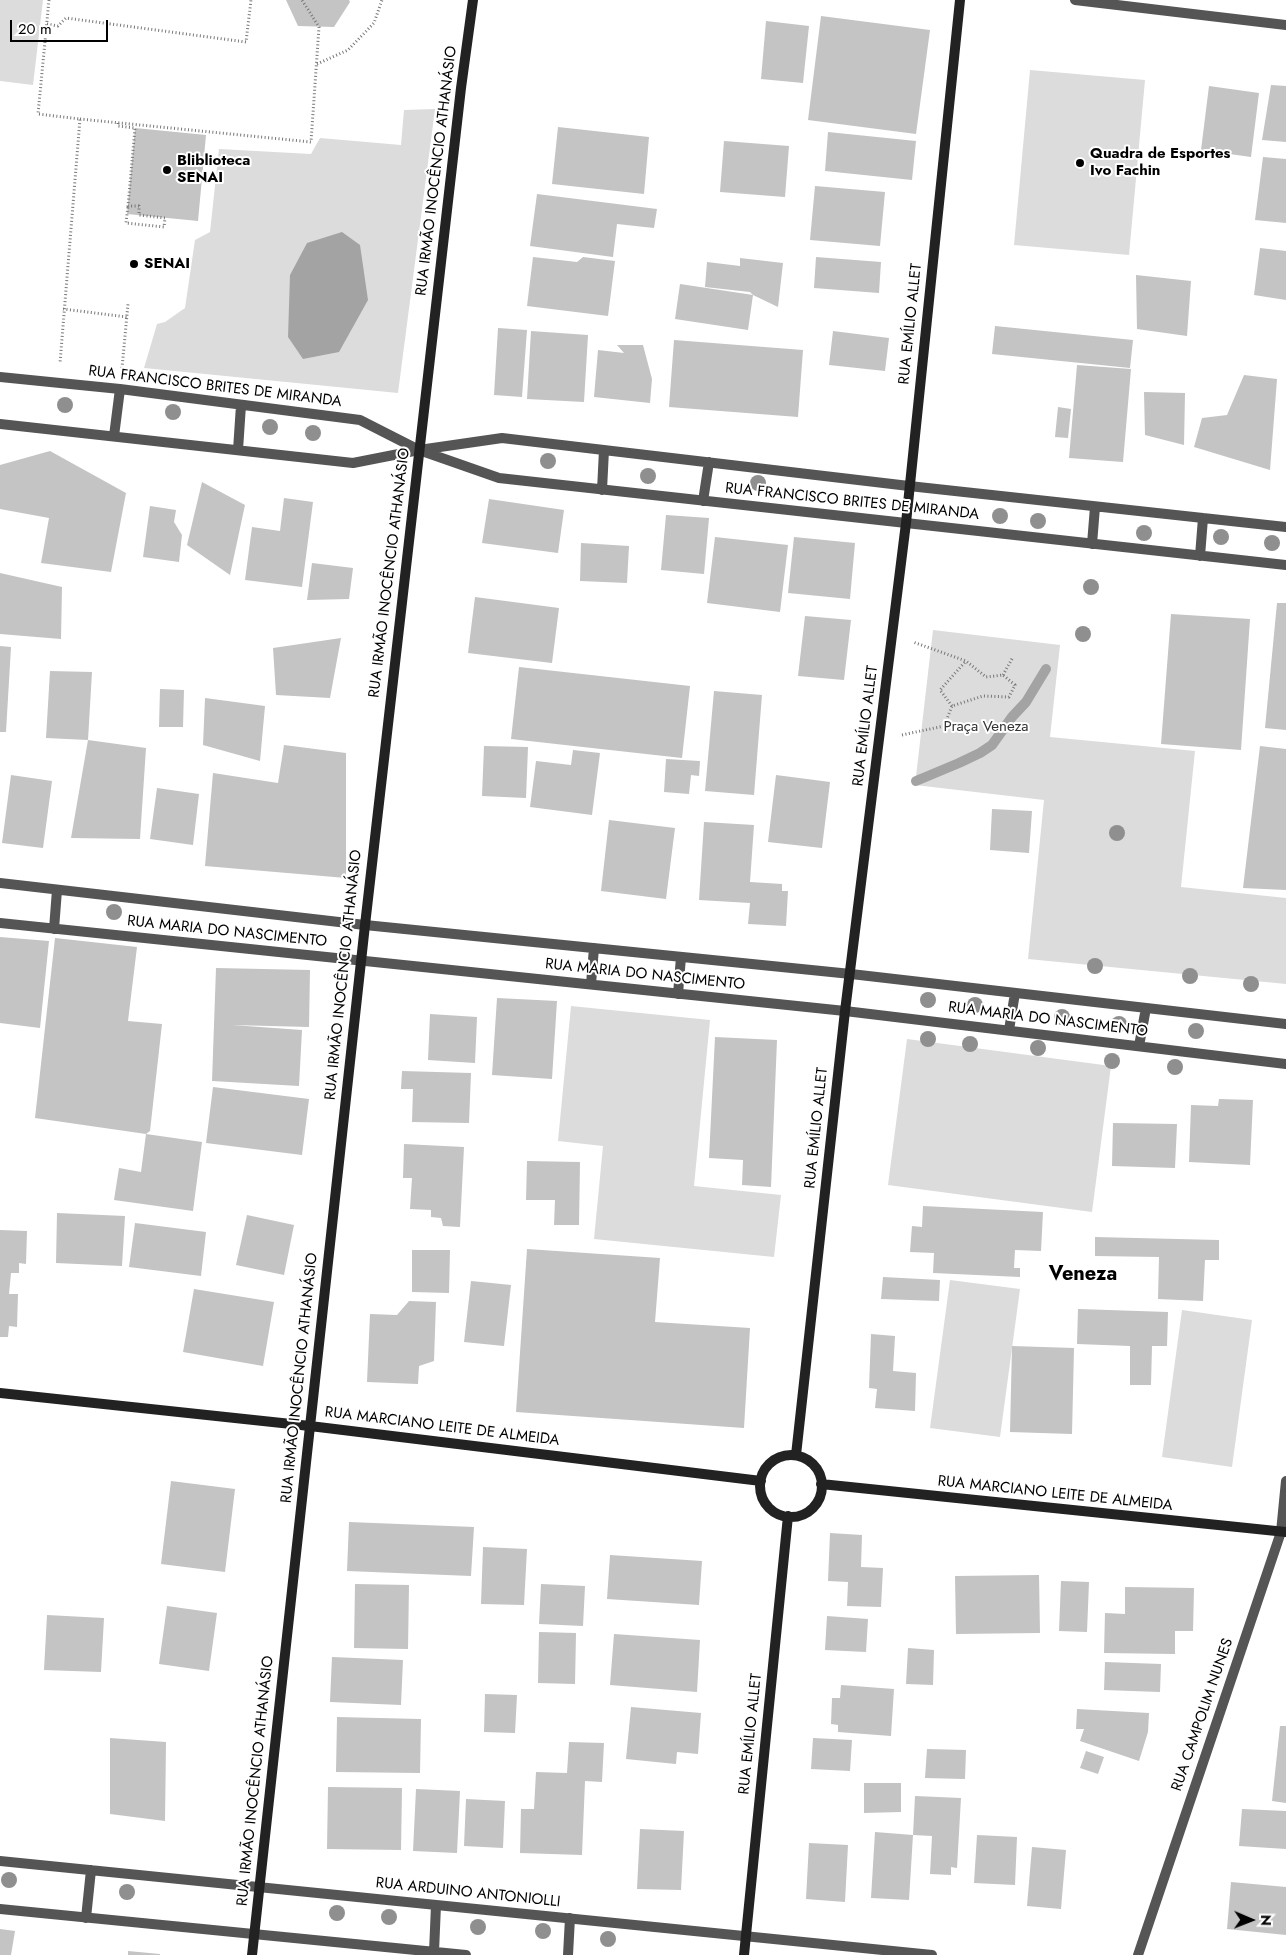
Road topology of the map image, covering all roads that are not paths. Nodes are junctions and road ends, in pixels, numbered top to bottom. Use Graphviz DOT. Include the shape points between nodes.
graph roads {
  1 [pos="473,0"];
  2 [pos="960,0"];
  3 [pos="1075,0"];
  4 [pos="1286,25"];
  5 [pos="0,377"];
  6 [pos="120,389"];
  7 [pos="241,405"];
  8 [pos="0,424"];
  9 [pos="114,436"];
  10 [pos="238,450"];
  11 [pos="419,450"];
  12 [pos="604,450"];
  13 [pos="709,462"];
  14 [pos="909,486"];
  15 [pos="602,490"];
  16 [pos="703,501"];
  17 [pos="1095,507"];
  18 [pos="1203,518"];
  19 [pos="906,523"];
  20 [pos="1286,528"];
  21 [pos="1092,544"];
  22 [pos="1200,556"];
  23 [pos="1286,565"];
  24 [pos="0,883"];
  25 [pos="57,890"];
  26 [pos="0,923"];
  27 [pos="364,925"];
  28 [pos="54,928"];
  29 [pos="594,948"];
  30 [pos="681,957"];
  31 [pos="361,960"];
  32 [pos="851,974"];
  33 [pos="591,984"];
  34 [pos="1015,993"];
  35 [pos="678,994"];
  36 [pos="1146,1008"];
  37 [pos="845,1011"];
  38 [pos="1286,1024"];
  39 [pos="1009,1030"];
  40 [pos="1139,1046"];
  41 [pos="1286,1064"];
  42 [pos="0,1393"];
  43 [pos="310,1426"];
  44 [pos="796,1455"];
  45 [pos="1286,1481"];
  46 [pos="760,1482"];
  47 [pos="822,1484"];
  48 [pos="788,1516"];
  49 [pos="1283,1532"];
  50 [pos="0,1861"];
  51 [pos="91,1870"];
  52 [pos="259,1888"];
  53 [pos="436,1905"];
  54 [pos="0,1909"];
  55 [pos="86,1918"];
  56 [pos="570,1918"];
  57 [pos="254,1935"];
  58 [pos="746,1935"];
  59 [pos="434,1952"];
  60 [pos="252,1955"];
  61 [pos="466,1955"];
  62 [pos="568,1955"];
  63 [pos="744,1955"];
  64 [pos="932,1955"];
  65 [pos="1138,1955"];
  1 -- 11 [label="street, RUA IRMÃO INOCÊNCIO ATHANÁSIO"];
  2 -- 14 [label="street, RUA EMÍLIO ALLET"];
  3 -- 4 [label="street"];
  5 -- 6 [label="street, RUA FRANCISCO BRITES DE MIRANDA"];
  6 -- 7 [label="street, RUA FRANCISCO BRITES DE MIRANDA"];
  6 -- 9 [label="street"];
  7 -- 10 [label="street"];
  7 -- 11 [label="street, RUA FRANCISCO BRITES DE MIRANDA" via="360,420"];
  8 -- 9 [label="street, RUA FRANCISCO BRITES DE MIRANDA"];
  9 -- 10 [label="street, RUA FRANCISCO BRITES DE MIRANDA"];
  10 -- 11 [label="street, RUA FRANCISCO BRITES DE MIRANDA" via="353,463"];
  11 -- 12 [label="street, RUA FRANCISCO BRITES DE MIRANDA" via="502,438"];
  11 -- 15 [label="street, RUA FRANCISCO BRITES DE MIRANDA" via="499,478"];
  11 -- 27 [label="street, RUA IRMÃO INOCÊNCIO ATHANÁSIO"];
  12 -- 13 [label="street, RUA FRANCISCO BRITES DE MIRANDA"];
  12 -- 15 [label="street"];
  13 -- 14 [label="street, RUA FRANCISCO BRITES DE MIRANDA"];
  13 -- 16 [label="street"];
  14 -- 17 [label="street, RUA FRANCISCO BRITES DE MIRANDA"];
  14 -- 19 [label="street, RUA EMÍLIO ALLET"];
  15 -- 16 [label="street, RUA FRANCISCO BRITES DE MIRANDA"];
  16 -- 19 [label="street, RUA FRANCISCO BRITES DE MIRANDA"];
  17 -- 18 [label="street, RUA FRANCISCO BRITES DE MIRANDA"];
  17 -- 21 [label="street"];
  18 -- 20 [label="street, RUA FRANCISCO BRITES DE MIRANDA"];
  18 -- 22 [label="street"];
  19 -- 21 [label="street, RUA FRANCISCO BRITES DE MIRANDA"];
  19 -- 32 [label="street, RUA EMÍLIO ALLET"];
  21 -- 22 [label="street, RUA FRANCISCO BRITES DE MIRANDA"];
  22 -- 23 [label="street, RUA FRANCISCO BRITES DE MIRANDA"];
  24 -- 25 [label="street, RUA MARIA DO NASCIMENTO"];
  25 -- 27 [label="street, RUA MARIA DO NASCIMENTO"];
  25 -- 28 [label="street"];
  26 -- 28 [label="street, RUA MARIA DO NASCIMENTO"];
  27 -- 29 [label="street, RUA MARIA DO NASCIMENTO"];
  27 -- 31 [label="street, RUA IRMÃO INOCÊNCIO ATHANÁSIO"];
  28 -- 31 [label="street, RUA MARIA DO NASCIMENTO"];
  29 -- 30 [label="street, RUA MARIA DO NASCIMENTO"];
  29 -- 33 [label="street"];
  30 -- 32 [label="street, RUA MARIA DO NASCIMENTO"];
  30 -- 35 [label="street"];
  31 -- 33 [label="street, RUA MARIA DO NASCIMENTO"];
  31 -- 43 [label="street, RUA IRMÃO INOCÊNCIO ATHANÁSIO"];
  32 -- 34 [label="street, RUA MARIA DO NASCIMENTO"];
  32 -- 37 [label="street, RUA EMÍLIO ALLET"];
  33 -- 35 [label="street, RUA MARIA DO NASCIMENTO"];
  34 -- 36 [label="street, RUA MARIA DO NASCIMENTO"];
  34 -- 39 [label="street"];
  35 -- 37 [label="street, RUA MARIA DO NASCIMENTO"];
  36 -- 38 [label="street, RUA MARIA DO NASCIMENTO"];
  36 -- 40 [label="street"];
  37 -- 39 [label="street, RUA MARIA DO NASCIMENTO"];
  37 -- 44 [label="street, RUA EMÍLIO ALLET"];
  39 -- 40 [label="street, RUA MARIA DO NASCIMENTO"];
  40 -- 41 [label="street, RUA MARIA DO NASCIMENTO"];
  42 -- 43 [label="street, RUA MARCIANO LEITE DE ALMEIDA"];
  43 -- 46 [label="street, RUA MARCIANO LEITE DE ALMEIDA"];
  43 -- 52 [label="street, RUA IRMÃO INOCÊNCIO ATHANÁSIO"];
  44 -- 46 [label="street" via="782,1456 769,1464"];
  44 -- 47 [label="street" via="806,1458 814,1466"];
  45 -- 49 [label="street, RUA CAMPOLIM NUNES"];
  46 -- 48 [label="street" via="760,1491 770,1508"];
  47 -- 48 [label="street" via="820,1495 808,1511"];
  47 -- 49 [label="street, RUA MARCIANO LEITE DE ALMEIDA"];
  48 -- 58 [label="street, RUA EMÍLIO ALLET"];
  49 -- 65 [label="street, RUA CAMPOLIM NUNES"];
  50 -- 51 [label="street, RUA ARDUINO ANTONIOLLI"];
  51 -- 52 [label="street, RUA ARDUINO ANTONIOLLI"];
  51 -- 55 [label="street"];
  52 -- 53 [label="street, RUA ARDUINO ANTONIOLLI"];
  52 -- 57 [label="street, RUA IRMÃO INOCÊNCIO ATHANÁSIO"];
  53 -- 56 [label="street, RUA ARDUINO ANTONIOLLI"];
  53 -- 59 [label="street"];
  54 -- 55 [label="street"];
  55 -- 57 [label="street"];
  56 -- 58 [label="street, RUA ARDUINO ANTONIOLLI"];
  56 -- 62 [label="street"];
  57 -- 59 [label="street"];
  57 -- 60 [label="street, RUA IRMÃO INOCÊNCIO ATHANÁSIO"];
  58 -- 63 [label="street, RUA EMÍLIO ALLET"];
  58 -- 64 [label="street, RUA ARDUINO ANTONIOLLI"];
  59 -- 61 [label="street"];
}
